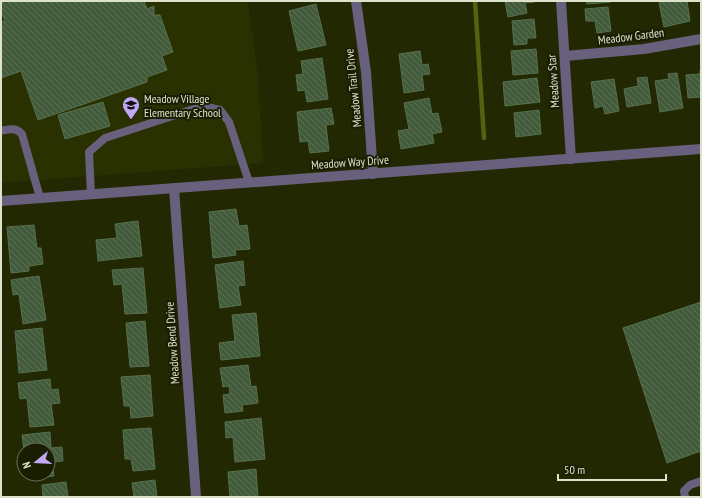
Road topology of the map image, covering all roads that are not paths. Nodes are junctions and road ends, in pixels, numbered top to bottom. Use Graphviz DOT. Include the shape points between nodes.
graph roads {
  1 [pos="356,1"];
  2 [pos="561,1"];
  3 [pos="701,39"];
  4 [pos="565,56"];
  5 [pos="1,131"];
  6 [pos="701,149"];
  7 [pos="572,159"];
  8 [pos="373,174"];
  9 [pos="249,182"];
  10 [pos="174,188"];
  11 [pos="92,194"];
  12 [pos="40,198"];
  13 [pos="1,201"];
  14 [pos="701,481"];
  15 [pos="684,494"];
  16 [pos="196,497"];
  1 -- 8 [label="street, Meadow Trail Drive" via="366,72"];
  2 -- 4 [label="street, Meadow Star"];
  3 -- 4 [label="street, Meadow Garden" via="644,49"];
  4 -- 7 [label="street, Meadow Star"];
  5 -- 12 [label="lane" via="14,128 22,134"];
  6 -- 7 [label="street, Meadow Way Drive"];
  7 -- 8 [label="street, Meadow Way Drive"];
  8 -- 9 [label="street, Meadow Way Drive"];
  9 -- 10 [label="street, Meadow Way Drive"];
  9 -- 11 [label="lane" via="229,122 220,110 202,106 105,138 89,152"];
  10 -- 11 [label="street, Meadow Way Drive"];
  10 -- 16 [label="street, Meadow Bend Drive"];
  11 -- 12 [label="street, Meadow Way Drive"];
  12 -- 13 [label="street, Meadow Way Drive"];
  14 -- 15 [label="lane" via="690,485"];
}
